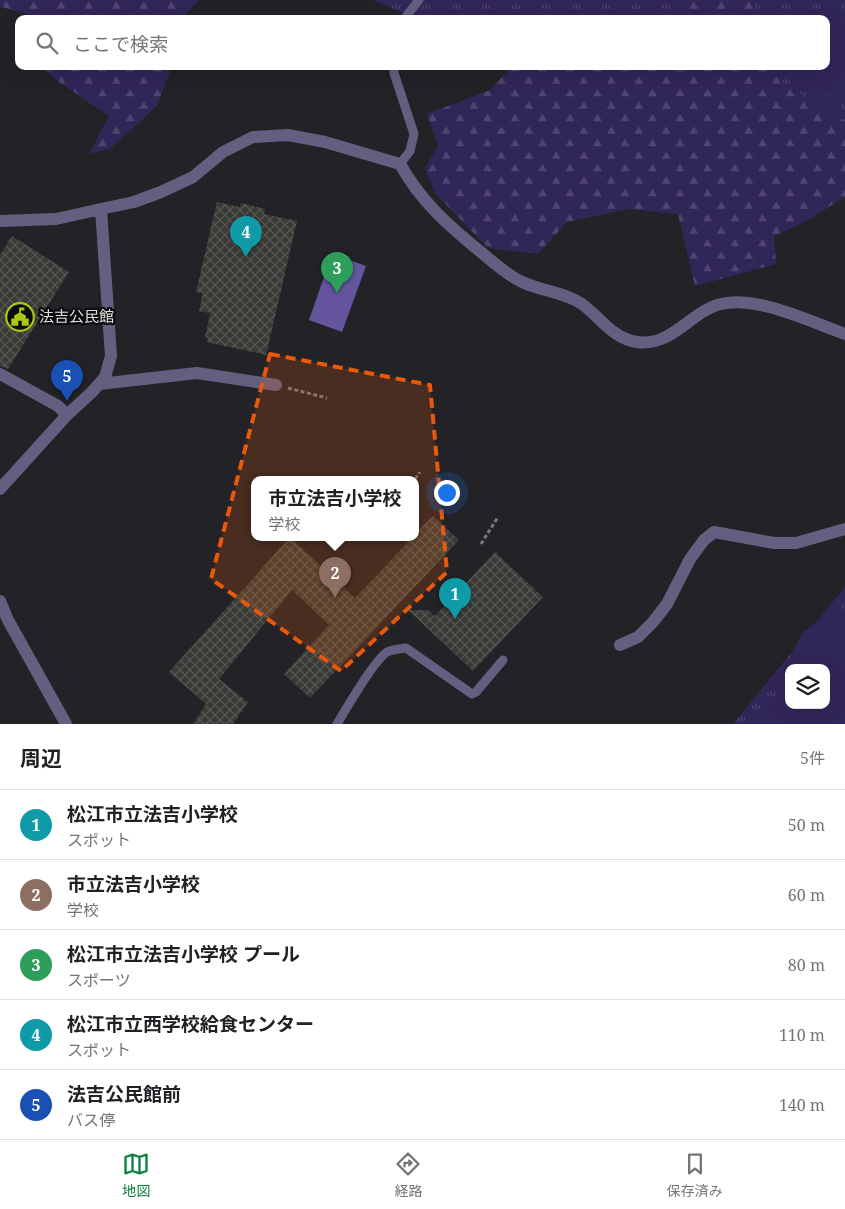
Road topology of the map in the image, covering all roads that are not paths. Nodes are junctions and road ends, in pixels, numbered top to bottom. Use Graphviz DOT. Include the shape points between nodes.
graph roads {
  1 [pos="419,0"];
  2 [pos="407,15"];
  3 [pos="394,70"];
  4 [pos="400,164"];
  5 [pos="101,209"];
  6 [pos="0,221"];
  7 [pos="845,334"];
  8 [pos="0,374"];
  9 [pos="99,384"];
  10 [pos="276,385"];
  11 [pos="67,414"];
  12 [pos="0,489"];
  13 [pos="845,529"];
  14 [pos="0,601"];
  15 [pos="620,644"];
  16 [pos="503,660"];
  17 [pos="66,724"];
  18 [pos="337,724"];
  1 -- 2 [label="lane"];
  3 -- 4 [label="lane" via="414,134 410,151"];
  4 -- 5 [label="street" via="288,135 253,137 223,152 193,177 134,202"];
  4 -- 7 [label="street" via="424,201 504,271 522,282 581,304 614,334 638,342 657,340 675,333 705,309 741,302 771,307"];
  5 -- 6 [label="street" via="56,219"];
  5 -- 9 [label="street" via="111,356 105,377"];
  8 -- 11 [label="street"];
  9 -- 10 [label="street" via="197,373"];
  9 -- 11 [label="street"];
  11 -- 12 [label="street"];
  13 -- 15 [label="street" via="796,543 774,543 714,532 690,559 668,604 653,622 638,637"];
  14 -- 17 [label="street"];
  16 -- 18 [label="lane" via="472,694 406,648 396,649 377,662"];
}
